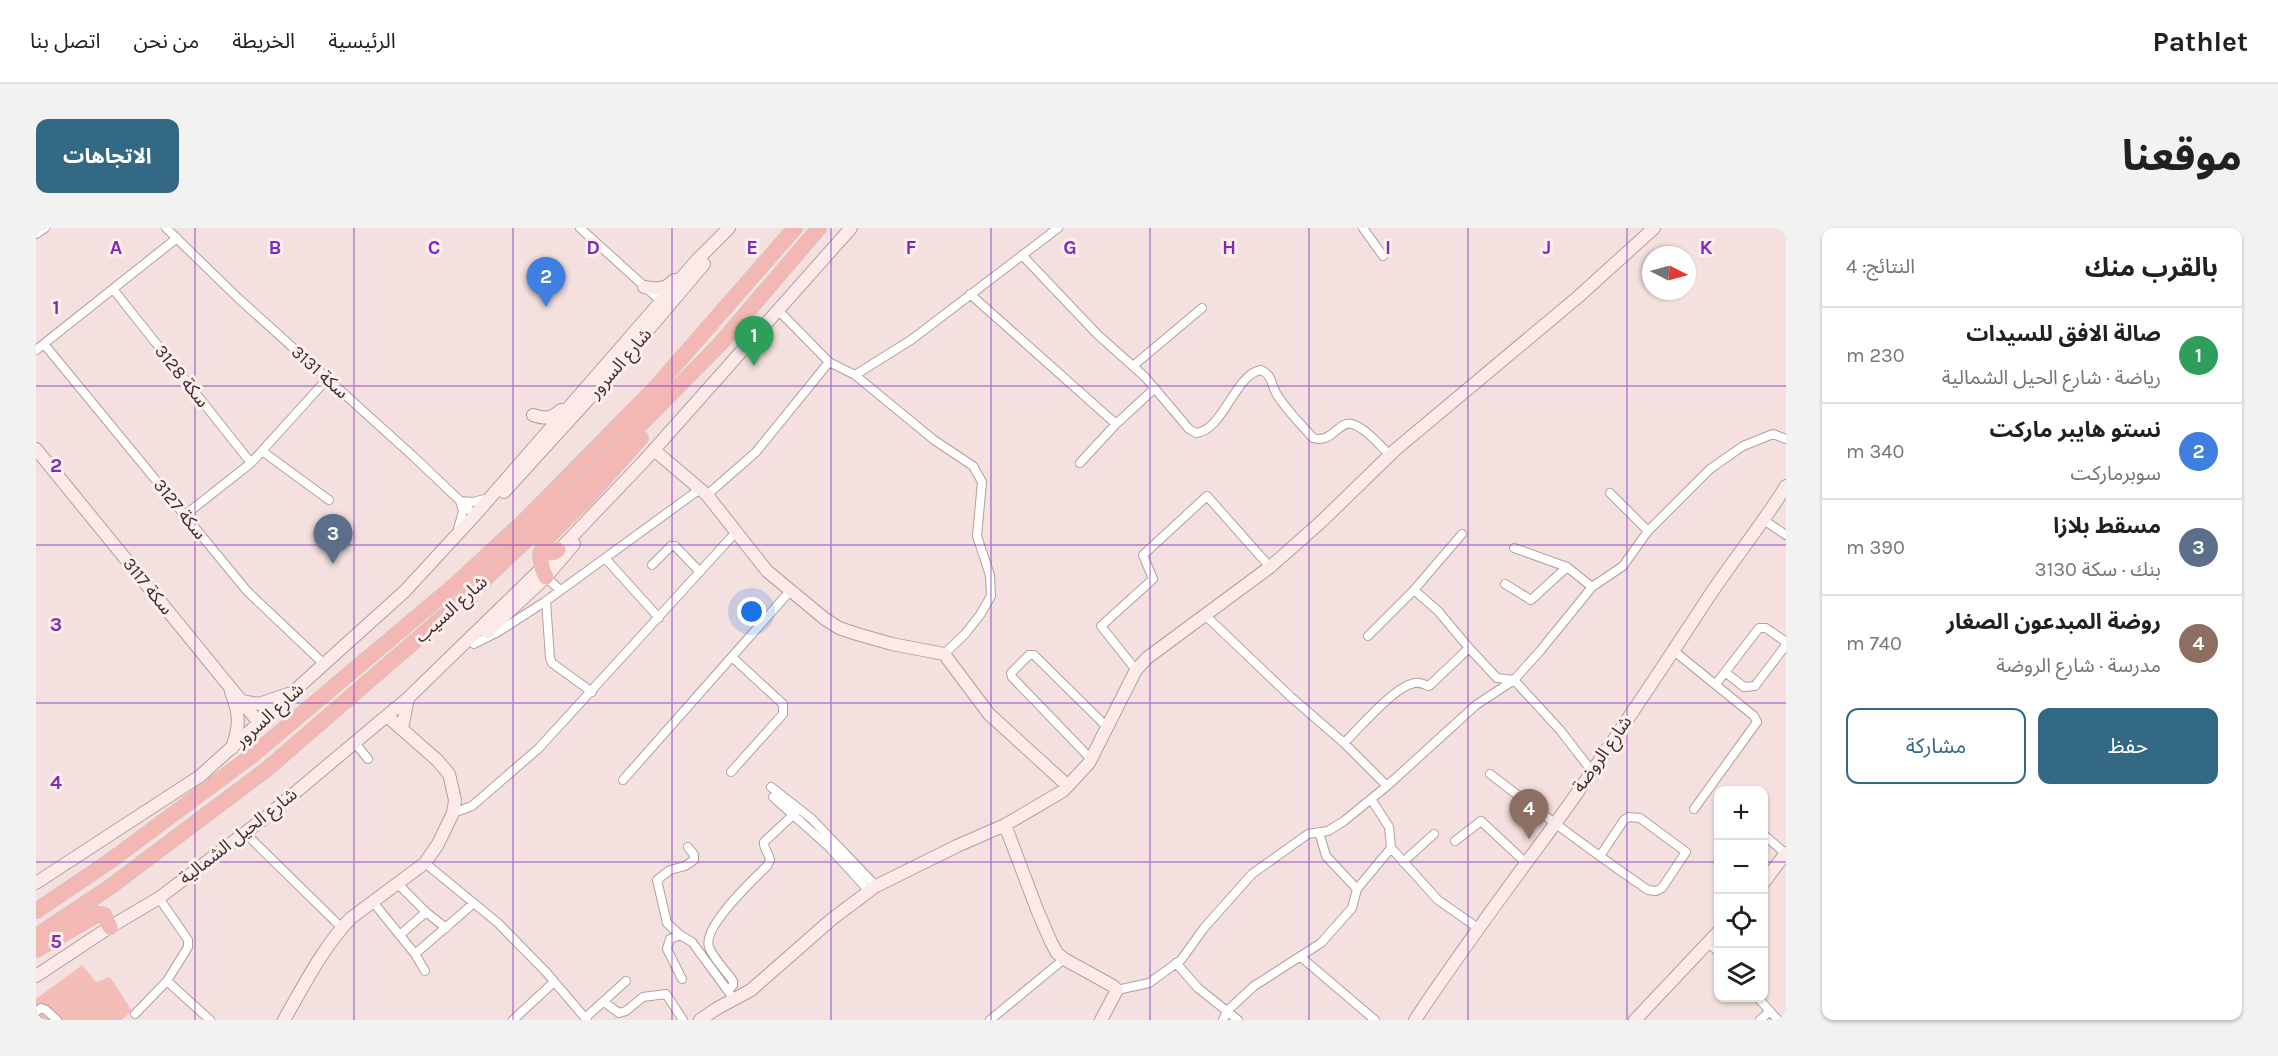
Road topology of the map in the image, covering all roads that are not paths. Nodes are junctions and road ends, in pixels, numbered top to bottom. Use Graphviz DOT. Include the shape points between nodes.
graph roads {
  1 [pos="45,228"];
  2 [pos="166,228"];
  3 [pos="580,228"];
  4 [pos="729,228"];
  5 [pos="795,228"];
  6 [pos="820,228"];
  7 [pos="851,228"];
  8 [pos="1058,228"];
  9 [pos="1654,228"];
  10 [pos="1366,229"];
  11 [pos="36,234"];
  12 [pos="177,238"];
  13 [pos="1022,255"];
  14 [pos="1383,256"];
  15 [pos="697,260"];
  16 [pos="644,287"];
  17 [pos="113,289"];
  18 [pos="970,294"];
  19 [pos="664,305"];
  20 [pos="1202,308"];
  21 [pos="779,311"];
  22 [pos="625,343"];
  23 [pos="44,344"];
  24 [pos="720,344"];
  25 [pos="36,350"];
  26 [pos="830,362"];
  27 [pos="1133,366"];
  28 [pos="855,375"];
  29 [pos="328,378"];
  30 [pos="1155,388"];
  31 [pos="1116,424"];
  32 [pos="1786,439"];
  33 [pos="36,449"];
  34 [pos="654,450"];
  35 [pos="262,451"];
  36 [pos="1390,455"];
  37 [pos="524,459"];
  38 [pos="644,461"];
  39 [pos="251,463"];
  40 [pos="1080,463"];
  41 [pos="1786,486"];
  42 [pos="703,492"];
  43 [pos="1610,493"];
  44 [pos="489,498"];
  45 [pos="329,500"];
  46 [pos="460,501"];
  47 [pos="185,515"];
  48 [pos="475,515"];
  49 [pos="1765,521"];
  50 [pos="1648,531"];
  51 [pos="736,532"];
  52 [pos="1462,534"];
  53 [pos="1786,535"];
  54 [pos="454,538"];
  55 [pos="544,541"];
  56 [pos="1514,548"];
  57 [pos="558,550"];
  58 [pos="605,558"];
  59 [pos="652,566"];
  60 [pos="1270,567"];
  61 [pos="1567,567"];
  62 [pos="544,572"];
  63 [pos="700,572"];
  64 [pos="1505,584"];
  65 [pos="1592,587"];
  66 [pos="560,590"];
  67 [pos="1414,590"];
  68 [pos="790,591"];
  69 [pos="546,601"];
  70 [pos="1205,615"];
  71 [pos="659,618"];
  72 [pos="1368,636"];
  73 [pos="474,644"];
  74 [pos="1786,644"];
  75 [pos="1469,648"];
  76 [pos="1674,651"];
  77 [pos="944,654"];
  78 [pos="732,657"];
  79 [pos="325,665"];
  80 [pos="1136,670"];
  81 [pos="1725,672"];
  82 [pos="428,679"];
  83 [pos="1514,680"];
  84 [pos="1716,684"];
  85 [pos="229,686"];
  86 [pos="297,690"];
  87 [pos="592,692"];
  88 [pos="408,698"];
  89 [pos="241,701"];
  90 [pos="389,714"];
  91 [pos="260,724"];
  92 [pos="1107,727"];
  93 [pos="373,728"];
  94 [pos="402,729"];
  95 [pos="355,743"];
  96 [pos="1344,743"];
  97 [pos="232,749"];
  98 [pos="368,759"];
  99 [pos="1091,759"];
  100 [pos="1591,770"];
  101 [pos="731,772"];
  102 [pos="1490,774"];
  103 [pos="623,780"];
  104 [pos="1068,786"];
  105 [pos="1387,786"];
  106 [pos="771,787"];
  107 [pos="773,797"];
  108 [pos="1371,799"];
  109 [pos="185,806"];
  110 [pos="1694,809"];
  111 [pos="453,813"];
  112 [pos="794,813"];
  113 [pos="1555,824"];
  114 [pos="1005,825"];
  115 [pos="1319,832"];
  116 [pos="245,833"];
  117 [pos="1434,834"];
  118 [pos="1768,838"];
  119 [pos="1455,841"];
  120 [pos="688,847"];
  121 [pos="1391,848"];
  122 [pos="1786,854"];
  123 [pos="1600,856"];
  124 [pos="1403,862"];
  125 [pos="1525,862"];
  126 [pos="424,863"];
  127 [pos="1768,877"];
  128 [pos="36,883"];
  129 [pos="397,883"];
  130 [pos="872,888"];
  131 [pos="1357,889"];
  132 [pos="36,898"];
  133 [pos="159,898"];
  134 [pos="373,902"];
  135 [pos="474,903"];
  136 [pos="36,911"];
  137 [pos="426,912"];
  138 [pos="110,927"];
  139 [pos="342,928"];
  140 [pos="446,928"];
  141 [pos="1478,928"];
  142 [pos="400,935"];
  143 [pos="680,935"];
  144 [pos="36,936"];
  145 [pos="1714,937"];
  146 [pos="1709,942"];
  147 [pos="1715,948"];
  148 [pos="36,950"];
  149 [pos="415,954"];
  150 [pos="1301,957"];
  151 [pos="1064,959"];
  152 [pos="1176,963"];
  153 [pos="425,971"];
  154 [pos="36,976"];
  155 [pos="682,979"];
  156 [pos="167,981"];
  157 [pos="626,981"];
  158 [pos="554,982"];
  159 [pos="1117,990"];
  160 [pos="731,996"];
  161 [pos="603,1002"];
  162 [pos="1762,1002"];
  163 [pos="1227,1011"];
  164 [pos="1770,1011"];
  165 [pos="36,1014"];
  166 [pos="135,1014"];
  167 [pos="586,1019"];
  168 [pos="57,1020"];
  169 [pos="210,1020"];
  170 [pos="284,1020"];
  171 [pos="513,1020"];
  172 [pos="683,1020"];
  173 [pos="700,1020"];
  174 [pos="990,1020"];
  175 [pos="1101,1020"];
  176 [pos="1223,1020"];
  177 [pos="1238,1020"];
  178 [pos="1376,1020"];
  179 [pos="1415,1020"];
  180 [pos="1635,1020"];
  181 [pos="1760,1020"];
  182 [pos="1778,1020"];
  1 -- 11 [label="street"];
  2 -- 12 [label="street, سكة 3131"];
  3 -- 16 [label="street"];
  4 -- 15 [label="street, شارع السرور"];
  4 -- 19 [label="street, شارع السرور" via="706,262"];
  5 -- 109 [label="highway, شارع السيب" via="656,387 524,521 457,583 254,754"];
  6 -- 24 [label="highway, شارع السيب"];
  7 -- 21 [label="street, شارع الحيل الشمالية"];
  8 -- 13 [label="street"];
  9 -- 36 [label="street"];
  10 -- 14 [label="street"];
  12 -- 17 [label="street"];
  12 -- 29 [label="street, سكة 3131"];
  13 -- 18 [label="street"];
  13 -- 27 [label="street"];
  15 -- 16 [label="street" via="665,288"];
  15 -- 19 [label="street, شارع السرور"];
  16 -- 19 [label="street"];
  17 -- 23 [label="street"];
  17 -- 39 [label="street, سكة 3128"];
  18 -- 28 [label="street" via="911,340"];
  18 -- 31 [label="street"];
  19 -- 22 [label="street, شارع السرور"];
  19 -- 48 [label="street, شارع السرور" via="520,476"];
  20 -- 27 [label="street"];
  21 -- 26 [label="street"];
  21 -- 34 [label="street, شارع الحيل الشمالية"];
  22 -- 37 [label="street, شارع السرور"];
  22 -- 37 [label="street" via="616,347 560,412 544,419 533,415 537,434"];
  23 -- 25 [label="street"];
  23 -- 47 [label="street, سكة 3127"];
  24 -- 55 [label="highway" via="715,356"];
  24 -- 144 [label="highway, شارع السيب" via="537,530 381,671 267,769 110,887"];
  26 -- 28 [label="street"];
  26 -- 42 [label="street" via="756,452"];
  27 -- 30 [label="street"];
  28 -- 77 [label="street" via="934,440 973,466 982,482 977,536 990,575 991,596 980,615"];
  29 -- 35 [label="street"];
  29 -- 46 [label="street, سكة 3131"];
  30 -- 31 [label="street"];
  30 -- 36 [label="street" via="1189,429 1202,432 1249,375 1261,370 1271,377 1281,399 1313,438 1327,438 1343,424 1352,424"];
  31 -- 40 [label="street"];
  32 -- 50 [label="street" via="1773,434 1743,446 1710,469"];
  33 -- 85 [label="street, سكة 3117"];
  34 -- 38 [label="street, شارع الحيل الشمالية"];
  34 -- 42 [label="street"];
  35 -- 39 [label="street"];
  35 -- 45 [label="street"];
  36 -- 60 [label="street"];
  37 -- 44 [label="street, شارع السرور"];
  38 -- 57 [label="street, شارع الحيل الشمالية"];
  38 -- 62 [label="street, شارع الحيل الشمالية"];
  39 -- 47 [label="street"];
  41 -- 49 [label="street, شارع الروضة"];
  42 -- 51 [label="street"];
  42 -- 58 [label="street"];
  43 -- 50 [label="street"];
  44 -- 46 [label="street"];
  44 -- 48 [label="street, شارع السرور"];
  46 -- 48 [label="street, سكة 3131"];
  46 -- 54 [label="street" via="462,519"];
  47 -- 79 [label="street, سكة 3127" via="247,591"];
  48 -- 54 [label="street, شارع السرور"];
  49 -- 53 [label="street"];
  49 -- 76 [label="street, شارع الروضة"];
  50 -- 65 [label="street" via="1623,566"];
  51 -- 63 [label="street"];
  51 -- 68 [label="street" via="767,572"];
  52 -- 67 [label="street"];
  54 -- 79 [label="street, شارع السرور" via="405,591"];
  55 -- 57 [label="highway" via="548,552"];
  55 -- 62 [label="highway" via="540,556"];
  56 -- 61 [label="street"];
  57 -- 62 [label="street, شارع الحيل الشمالية"];
  58 -- 66 [label="street"];
  58 -- 71 [label="street"];
  59 -- 63 [label="street" via="675,546"];
  60 -- 70 [label="street"];
  60 -- 80 [label="street" via="1208,496 1143,555 1153,579 1101,626"];
  61 -- 64 [label="street" via="1531,600"];
  61 -- 65 [label="street"];
  62 -- 66 [label="street"];
  62 -- 73 [label="street, شارع الحيل الشمالية"];
  62 -- 82 [label="street, شارع الحيل الشمالية"];
  63 -- 71 [label="street"];
  65 -- 83 [label="street"];
  66 -- 69 [label="street"];
  67 -- 72 [label="street"];
  67 -- 75 [label="street"];
  68 -- 77 [label="street" via="839,628"];
  68 -- 78 [label="street"];
  69 -- 73 [label="street"];
  69 -- 87 [label="street" via="552,663"];
  70 -- 80 [label="street"];
  70 -- 96 [label="street"];
  71 -- 87 [label="street"];
  73 -- 82 [label="street, شارع الحيل الشمالية"];
  74 -- 81 [label="street" via="1755,686 1744,687"];
  74 -- 81 [label="street" via="1766,628 1759,628"];
  75 -- 83 [label="street" via="1497,678"];
  75 -- 96 [label="street" via="1429,687 1412,683 1397,692"];
  76 -- 84 [label="street"];
  76 -- 100 [label="street, شارع الروضة"];
  77 -- 104 [label="street" via="988,714"];
  78 -- 101 [label="street" via="784,708 783,714"];
  78 -- 103 [label="street"];
  79 -- 86 [label="street, شارع السرور"];
  80 -- 92 [label="street"];
  81 -- 84 [label="street"];
  82 -- 88 [label="street, شارع الحيل الشمالية"];
  83 -- 100 [label="street"];
  83 -- 105 [label="street" via="1476,705"];
  84 -- 110 [label="street" via="1756,722"];
  85 -- 89 [label="street, سكة 3117"];
  85 -- 97 [label="street" via="238,717"];
  86 -- 89 [label="street" via="268,702"];
  86 -- 91 [label="street, شارع السرور"];
  87 -- 111 [label="street" via="539,748 472,806"];
  88 -- 90 [label="street, شارع الحيل الشمالية"];
  88 -- 94 [label="street"];
  89 -- 91 [label="street, سكة 3117"];
  90 -- 93 [label="street, شارع الحيل الشمالية"];
  90 -- 94 [label="street"];
  91 -- 97 [label="street, شارع السرور"];
  92 -- 99 [label="street"];
  92 -- 99 [label="street" via="1034,655 1029,655 1011,673"];
  93 -- 94 [label="street"];
  93 -- 95 [label="street, شارع الحيل الشمالية"];
  94 -- 111 [label="street" via="449,774 455,800"];
  95 -- 98 [label="street"];
  95 -- 116 [label="street, شارع الحيل الشمالية"];
  96 -- 105 [label="street"];
  97 -- 128 [label="street, شارع السرور" via="200,776"];
  99 -- 104 [label="street"];
  100 -- 113 [label="street, شارع الروضة"];
  102 -- 113 [label="street"];
  104 -- 114 [label="street"];
  105 -- 108 [label="street"];
  106 -- 130 [label="street" via="812,819"];
  107 -- 112 [label="street"];
  108 -- 115 [label="street" via="1328,831"];
  108 -- 121 [label="street" via="1389,827"];
  109 -- 132 [label="highway" via="174,809"];
  109 -- 136 [label="highway, شارع السيب"];
  111 -- 126 [label="street"];
  112 -- 130 [label="street"];
  112 -- 160 [label="street" via="764,842 770,860 767,866 735,898 712,929 709,948 733,981"];
  113 -- 123 [label="street"];
  113 -- 125 [label="street, شارع الروضة"];
  114 -- 130 [label="street"];
  114 -- 151 [label="street" via="1051,942"];
  115 -- 131 [label="street" via="1326,856"];
  115 -- 152 [label="street" via="1308,834 1252,874"];
  116 -- 133 [label="street, شارع الحيل الشمالية"];
  116 -- 139 [label="street"];
  117 -- 124 [label="street"];
  118 -- 122 [label="street"];
  119 -- 125 [label="street" via="1481,820"];
  120 -- 143 [label="street" via="694,860 657,880 667,923"];
  121 -- 124 [label="street"];
  121 -- 131 [label="street"];
  122 -- 127 [label="street"];
  123 -- 123 [label="street" via="1648,890 1656,891 1686,852 1634,816 1624,820"];
  124 -- 141 [label="street" via="1438,900"];
  125 -- 141 [label="street, شارع الروضة"];
  126 -- 129 [label="street"];
  126 -- 135 [label="street"];
  129 -- 134 [label="street"];
  129 -- 137 [label="street"];
  130 -- 160 [label="street" via="751,990"];
  131 -- 150 [label="street" via="1352,908 1322,944"];
  133 -- 138 [label="street, شارع الحيل الشمالية"];
  133 -- 156 [label="street" via="188,940 186,953"];
  134 -- 139 [label="street"];
  134 -- 142 [label="street"];
  135 -- 140 [label="street"];
  135 -- 158 [label="street"];
  137 -- 140 [label="street"];
  137 -- 142 [label="street"];
  138 -- 148 [label="highway" via="104,915 98,914"];
  138 -- 154 [label="street, شارع الحيل الشمالية"];
  139 -- 170 [label="street"];
  140 -- 149 [label="street"];
  141 -- 179 [label="street, شارع الروضة"];
  142 -- 149 [label="street"];
  143 -- 155 [label="street" via="670,939 667,949"];
  143 -- 160 [label="street" via="692,942"];
  145 -- 146 [label="street"];
  146 -- 147 [label="street"];
  146 -- 180 [label="street"];
  149 -- 153 [label="street"];
  150 -- 163 [label="street" via="1254,986"];
  150 -- 178 [label="street"];
  151 -- 159 [label="street"];
  151 -- 174 [label="street"];
  152 -- 159 [label="street" via="1149,983"];
  152 -- 163 [label="street" via="1198,988"];
  156 -- 166 [label="street"];
  156 -- 169 [label="street"];
  157 -- 161 [label="street"];
  158 -- 167 [label="street"];
  158 -- 171 [label="street"];
  159 -- 175 [label="street"];
  160 -- 173 [label="street"];
  161 -- 167 [label="street"];
  161 -- 172 [label="street" via="619,1013 643,997 666,994"];
  162 -- 164 [label="street"];
  163 -- 176 [label="street"];
  163 -- 177 [label="street"];
  164 -- 181 [label="street"];
  164 -- 182 [label="street"];
  165 -- 168 [label="street" via="41,1008"];
}
